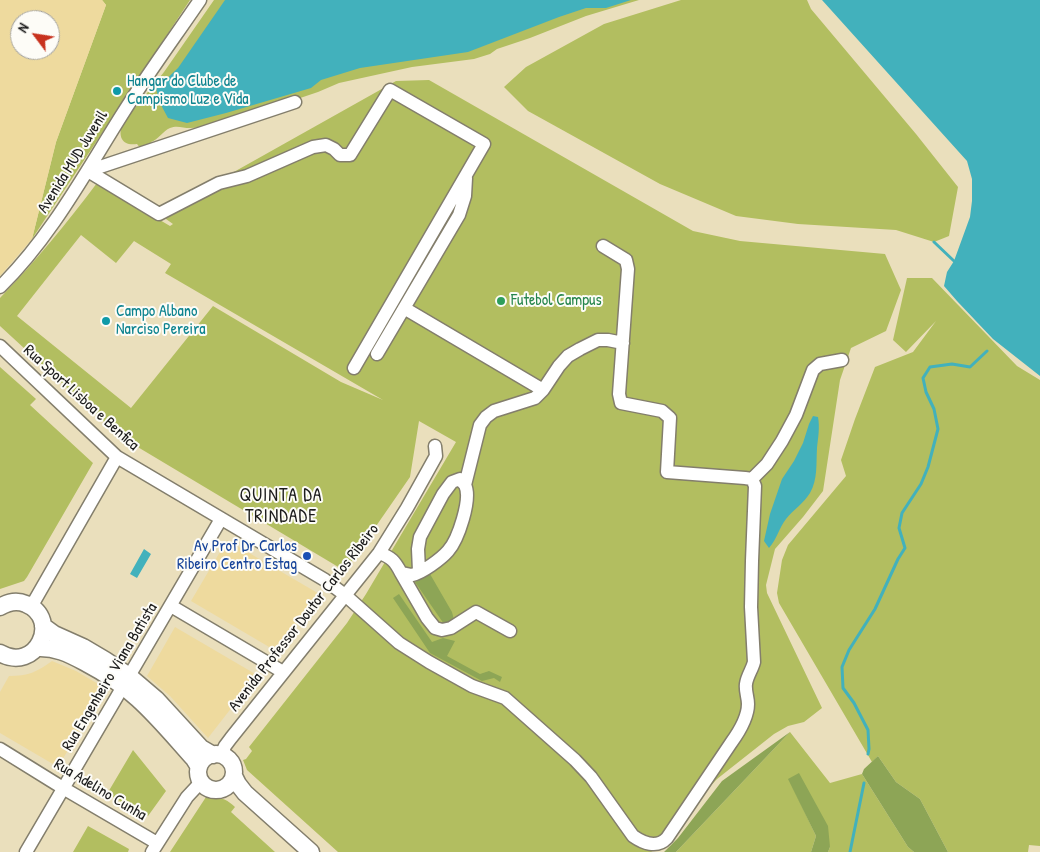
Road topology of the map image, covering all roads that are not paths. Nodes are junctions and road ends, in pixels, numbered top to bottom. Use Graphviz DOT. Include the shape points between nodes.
graph roads {
  1 [pos="200,0"];
  2 [pos="295,102"];
  3 [pos="88,171"];
  4 [pos="466,174"];
  5 [pos="603,246"];
  6 [pos="0,287"];
  7 [pos="404,308"];
  8 [pos="622,343"];
  9 [pos="0,346"];
  10 [pos="377,354"];
  11 [pos="842,360"];
  12 [pos="354,368"];
  13 [pos="543,390"];
  14 [pos="436,446"];
  15 [pos="118,457"];
  16 [pos="752,479"];
  17 [pos="465,485"];
  18 [pos="222,519"];
  19 [pos="378,553"];
  20 [pos="419,571"];
  21 [pos="401,573"];
  22 [pos="345,595"];
  23 [pos="171,606"];
  24 [pos="0,607"];
  25 [pos="31,607"];
  26 [pos="43,626"];
  27 [pos="510,631"];
  28 [pos="37,648"];
  29 [pos="0,655"];
  30 [pos="283,672"];
  31 [pos="126,681"];
  32 [pos="0,750"];
  33 [pos="217,755"];
  34 [pos="200,775"];
  35 [pos="234,776"];
  36 [pos="63,788"];
  37 [pos="223,789"];
  38 [pos="155,848"];
  39 [pos="26,852"];
  40 [pos="295,852"];
  41 [pos="311,852"];
  1 -- 3 [label="street, Avenida MUD Juvenil"];
  2 -- 3 [label="street"];
  3 -- 4 [label="street" via="159,214 219,183 247,176 313,147 326,145 340,155 350,155 390,90 484,144"];
  3 -- 6 [label="street, Avenida MUD Juvenil" via="38,244"];
  4 -- 7 [label="street" via="465,196 459,215"];
  4 -- 12 [label="street"];
  5 -- 8 [label="street" via="626,260 628,269"];
  7 -- 10 [label="street"];
  7 -- 13 [label="street"];
  8 -- 13 [label="street" via="598,340 568,356"];
  8 -- 16 [label="street" via="621,404 662,411 670,418 667,472"];
  9 -- 15 [label="street, Rua Sport Lisboa e Benfica"];
  11 -- 16 [label="street" via="820,364 813,370 782,441"];
  13 -- 17 [label="street" via="535,398 494,411 486,417 480,425"];
  14 -- 19 [label="street, Avenida Professor Doutor Carlos Ribeiro" via="436,456"];
  15 -- 18 [label="street, Rua Sport Lisboa e Benfica"];
  15 -- 25 [label="street"];
  16 -- 22 [label="street, Rua Sport Lisboa e Benfica" via="755,486 751,607 754,662 746,684 748,710 739,732 664,841 658,844 648,844 633,836 581,766 505,698 472,686 399,643"];
  17 -- 20 [label="street" via="467,496 458,535 448,551 431,566"];
  17 -- 20 [label="street" via="460,480 452,482 443,494 420,537"];
  18 -- 22 [label="street, Rua Sport Lisboa e Benfica"];
  18 -- 23 [label="street, Rua Engenheiro Viana Batista"];
  19 -- 21 [label="street" via="388,556"];
  19 -- 22 [label="street, Avenida Professor Doutor Carlos Ribeiro"];
  20 -- 21 [label="street" via="412,575"];
  21 -- 27 [label="street" via="435,628 451,628 476,612"];
  22 -- 30 [label="street, Avenida Professor Doutor Carlos Ribeiro"];
  23 -- 30 [label="street"];
  23 -- 31 [label="street, Rua Engenheiro Viana Batista"];
  24 -- 25 [label="main road" via="16,602"];
  25 -- 26 [label="main road"];
  26 -- 28 [label="main road"];
  26 -- 31 [label="main road" via="105,660"];
  28 -- 29 [label="main road" via="24,657"];
  28 -- 31 [label="main road" via="54,648"];
  30 -- 33 [label="street, Avenida Professor Doutor Carlos Ribeiro"];
  31 -- 33 [label="main road" via="161,704 201,748"];
  31 -- 34 [label="main road" via="138,699 194,758"];
  31 -- 36 [label="street, Rua Engenheiro Viana Batista"];
  32 -- 36 [label="street, Rua Adelino Cunha"];
  33 -- 34 [label="main road" via="204,759"];
  33 -- 35 [label="main road" via="228,758 235,771"];
  34 -- 37 [label="main road" via="210,790"];
  34 -- 38 [label="street"];
  35 -- 37 [label="main road"];
  35 -- 41 [label="main road" via="245,792"];
  36 -- 38 [label="street, Rua Adelino Cunha"];
  36 -- 39 [label="street, Rua Engenheiro Viana Batista"];
  37 -- 40 [label="main road"];
}
